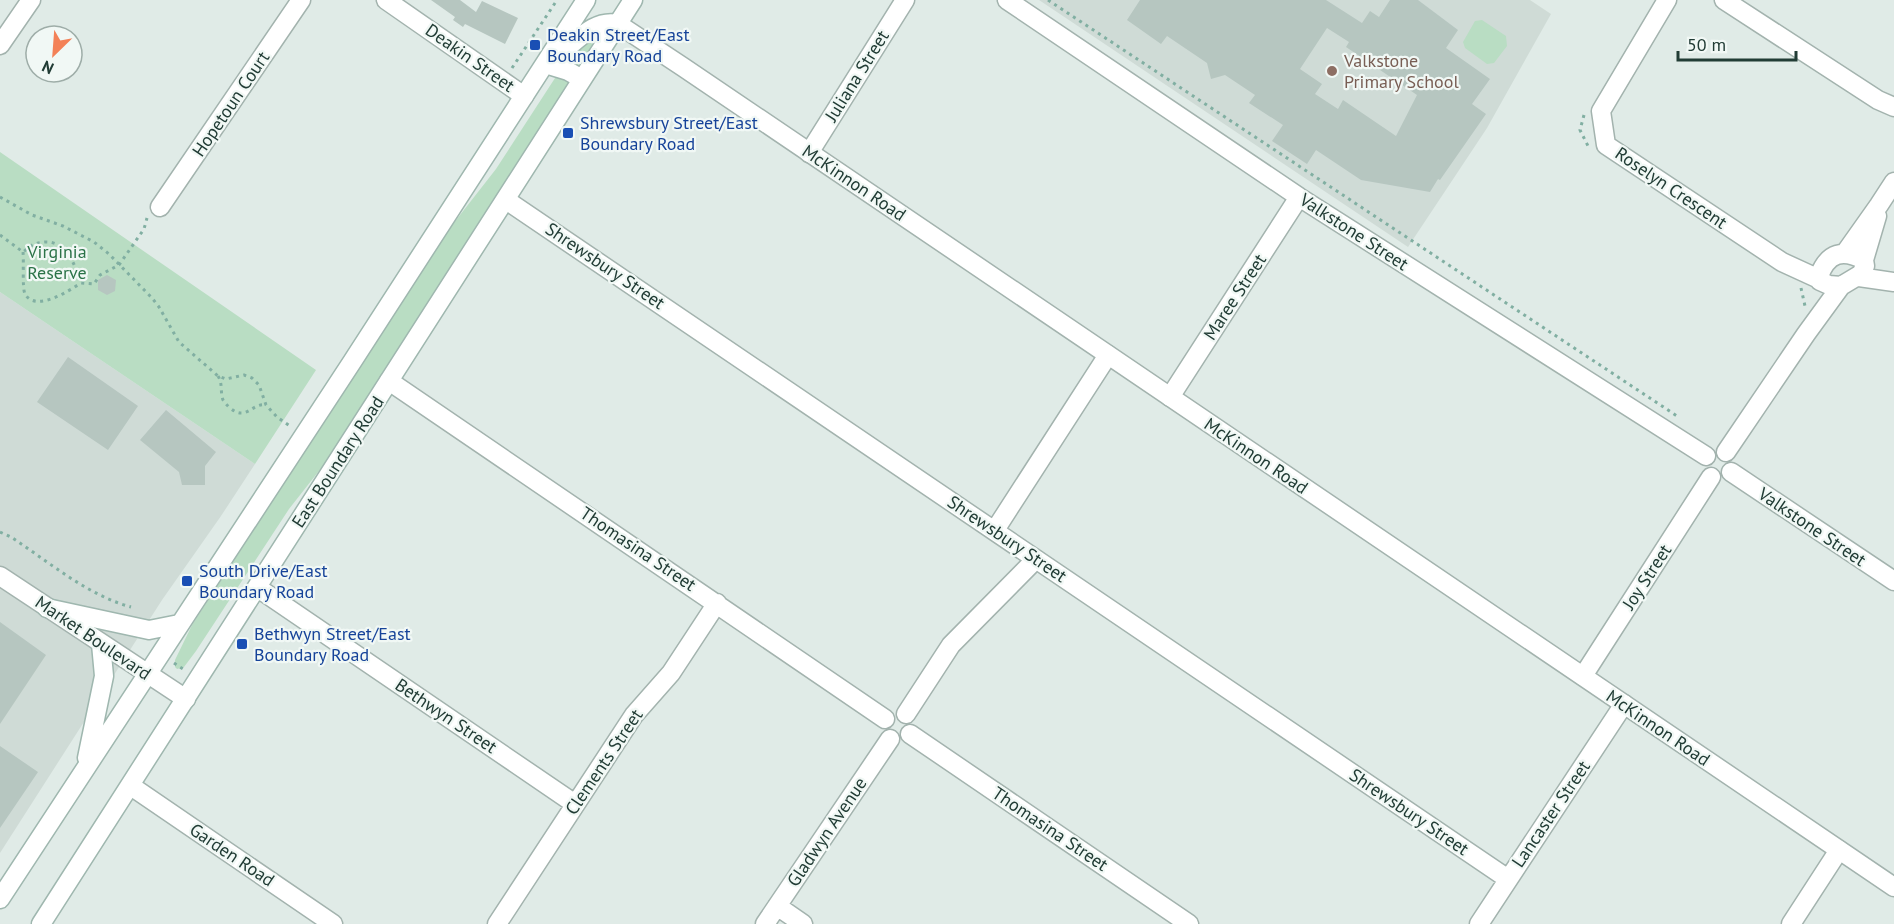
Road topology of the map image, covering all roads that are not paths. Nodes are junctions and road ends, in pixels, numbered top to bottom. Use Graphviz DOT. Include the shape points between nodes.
graph roads {
  1 [pos="31,0"];
  2 [pos="301,0"];
  3 [pos="386,0"];
  4 [pos="586,0"];
  5 [pos="633,0"];
  6 [pos="906,0"];
  7 [pos="1007,0"];
  8 [pos="1667,0"];
  9 [pos="1724,0"];
  10 [pos="618,24"];
  11 [pos="0,45"];
  12 [pos="545,64"];
  13 [pos="582,79"];
  14 [pos="524,96"];
  15 [pos="1894,107"];
  16 [pos="809,153"];
  17 [pos="1894,182"];
  18 [pos="1299,197"];
  19 [pos="506,200"];
  20 [pos="1879,206"];
  21 [pos="160,207"];
  22 [pos="1837,256"];
  23 [pos="1782,262"];
  24 [pos="1863,266"];
  25 [pos="1820,280"];
  26 [pos="1894,280"];
  27 [pos="1841,286"];
  28 [pos="1806,334"];
  29 [pos="1108,355"];
  30 [pos="389,381"];
  31 [pos="1170,398"];
  32 [pos="1726,452"];
  33 [pos="1706,456"];
  34 [pos="1731,472"];
  35 [pos="1710,477"];
  36 [pos="995,530"];
  37 [pos="1036,559"];
  38 [pos="0,576"];
  39 [pos="1894,581"];
  40 [pos="258,588"];
  41 [pos="717,603"];
  42 [pos="47,608"];
  43 [pos="179,624"];
  44 [pos="100,644"];
  45 [pos="146,674"];
  46 [pos="1582,676"];
  47 [pos="186,699"];
  48 [pos="1624,705"];
  49 [pos="906,714"];
  50 [pos="885,719"];
  51 [pos="910,734"];
  52 [pos="890,739"];
  53 [pos="85,768"];
  54 [pos="131,786"];
  55 [pos="575,804"];
  56 [pos="1839,850"];
  57 [pos="1508,879"];
  58 [pos="1894,887"];
  59 [pos="0,899"];
  60 [pos="777,906"];
  61 [pos="41,924"];
  62 [pos="333,924"];
  63 [pos="497,924"];
  64 [pos="765,924"];
  65 [pos="803,924"];
  66 [pos="1189,924"];
  67 [pos="1479,924"];
  68 [pos="1791,924"];
  1 -- 11 [label="street"];
  2 -- 21 [label="street, Hopetoun Court"];
  3 -- 14 [label="street, Deakin Street"];
  4 -- 12 [label="street"];
  5 -- 10 [label="street, East Boundary Road"];
  6 -- 16 [label="street, Juliana Street"];
  7 -- 18 [label="street, Valkstone Street"];
  8 -- 23 [label="street, Roselyn Crescent" via="1601,111 1606,145"];
  9 -- 15 [label="street"];
  10 -- 12 [label="street" via="604,23 592,29"];
  10 -- 13 [label="street, East Boundary Road"];
  10 -- 16 [label="street, McKinnon Road"];
  12 -- 13 [label="street"];
  12 -- 14 [label="street"];
  13 -- 19 [label="street, East Boundary Road"];
  14 -- 43 [label="street"];
  16 -- 29 [label="street, McKinnon Road"];
  17 -- 20 [label="street"];
  18 -- 31 [label="street, Maree Street"];
  18 -- 33 [label="street, Valkstone Street"];
  19 -- 30 [label="street, East Boundary Road"];
  19 -- 36 [label="street, Shrewsbury Street"];
  20 -- 22 [label="street"];
  20 -- 24 [label="street"];
  22 -- 23 [label="street"];
  22 -- 24 [label="street" via="1849,253"];
  22 -- 25 [label="street" via="1824,263"];
  23 -- 25 [label="street, Roselyn Crescent"];
  24 -- 26 [label="street"];
  24 -- 27 [label="street"];
  25 -- 27 [label="street, Roselyn Crescent"];
  25 -- 28 [label="street"];
  27 -- 28 [label="street"];
  28 -- 32 [label="street"];
  29 -- 31 [label="street, McKinnon Road"];
  29 -- 36 [label="street"];
  30 -- 40 [label="street, East Boundary Road"];
  30 -- 41 [label="street, Thomasina Street"];
  31 -- 46 [label="street, McKinnon Road"];
  32 -- 33 [label="street" via="1713,450"];
  32 -- 34 [label="street" via="1733,464"];
  33 -- 35 [label="street" via="1704,470"];
  34 -- 35 [label="street" via="1719,479"];
  34 -- 39 [label="street, Valkstone Street"];
  35 -- 46 [label="street, Joy Street"];
  36 -- 37 [label="street, Shrewsbury Street"];
  37 -- 49 [label="street" via="951,645"];
  37 -- 57 [label="street, Shrewsbury Street"];
  38 -- 42 [label="street, Market Boulevard"];
  40 -- 47 [label="street, East Boundary Road"];
  40 -- 55 [label="street, Bethwyn Street"];
  41 -- 50 [label="street, Thomasina Street"];
  41 -- 55 [label="street, Clements Street" via="670,673 634,715"];
  42 -- 43 [label="street" via="149,630"];
  42 -- 44 [label="street, Market Boulevard"];
  43 -- 45 [label="street"];
  44 -- 45 [label="street, Market Boulevard"];
  44 -- 53 [label="street" via="103,686"];
  45 -- 47 [label="street, Market Boulevard"];
  45 -- 53 [label="street"];
  46 -- 48 [label="street, McKinnon Road"];
  47 -- 54 [label="street, East Boundary Road"];
  48 -- 56 [label="street, McKinnon Road"];
  48 -- 57 [label="street, Lancaster Street"];
  49 -- 50 [label="street" via="892,713"];
  49 -- 51 [label="street" via="912,722"];
  50 -- 52 [label="street" via="884,732"];
  51 -- 52 [label="street" via="903,741"];
  51 -- 66 [label="street, Thomasina Street"];
  52 -- 60 [label="street, Gladwyn Avenue"];
  53 -- 59 [label="street"];
  54 -- 61 [label="street, East Boundary Road"];
  54 -- 62 [label="street, Garden Road"];
  55 -- 63 [label="street, Clements Street"];
  56 -- 58 [label="street, McKinnon Road"];
  56 -- 68 [label="street"];
  57 -- 67 [label="street, Lancaster Street"];
  60 -- 64 [label="street, Gladwyn Avenue"];
  60 -- 65 [label="street"];
}
